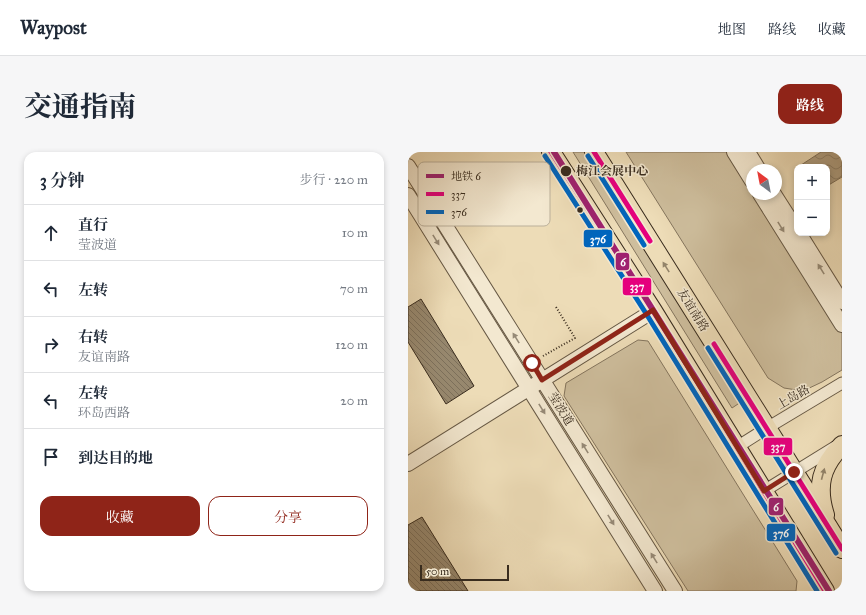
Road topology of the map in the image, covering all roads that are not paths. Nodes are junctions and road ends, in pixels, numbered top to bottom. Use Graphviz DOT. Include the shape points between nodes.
graph roads {
  1 [pos="551,152"];
  2 [pos="594,152"];
  3 [pos="734,152"];
  4 [pos="748,152"];
  5 [pos="755,164"];
  6 [pos="408,166"];
  7 [pos="746,171"];
  8 [pos="418,182"];
  9 [pos="408,195"];
  10 [pos="764,200"];
  11 [pos="778,200"];
  12 [pos="418,211"];
  13 [pos="794,225"];
  14 [pos="427,226"];
  15 [pos="446,226"];
  16 [pos="801,236"];
  17 [pos="842,302"];
  18 [pos="653,310"];
  19 [pos="842,325"];
  20 [pos="542,380"];
  21 [pos="842,383"];
  22 [pos="529,388"];
  23 [pos="767,428"];
  24 [pos="842,444"];
  25 [pos="737,447"];
  26 [pos="408,464"];
  27 [pos="794,472"];
  28 [pos="764,491"];
  29 [pos="828,526"];
  30 [pos="842,549"];
  31 [pos="818,586"];
  32 [pos="655,591"];
  33 [pos="675,591"];
  1 -- 18 [label="main road"];
  23 -- 2 [label="main road, 友谊南路, one-way"];
  3 -- 7 [label="street"];
  4 -- 5 [label="street"];
  8 -- 6 [label="street, 莹波道, one-way"];
  9 -- 12 [label="street, 莹波道, one-way"];
  10 -- 19 [label="street, one-way"];
  11 -- 13 [label="street"];
  14 -- 22 [label="street, 莹波道, one-way"];
  20 -- 15 [label="street, 莹波道, one-way"];
  17 -- 16 [label="street, one-way"];
  18 -- 20 [label="street"];
  18 -- 25 [label="main road"];
  20 -- 22 [label="street"];
  33 -- 20 [label="street, 莹波道, one-way"];
  21 -- 23 [label="street, 上岛路"];
  22 -- 26 [label="street"];
  22 -- 32 [label="street, 莹波道, one-way"];
  23 -- 25 [label="street, 上岛路"];
  23 -- 27 [label="main road, 友谊南路"];
  24 -- 27 [label="street"];
  29 -- 24 [label="main road, one-way" via="820,488 825,468"];
  25 -- 28 [label="main road"];
  27 -- 28 [label="street"];
  27 -- 29 [label="main road, 友谊南路"];
  28 -- 31 [label="main road"];
  29 -- 30 [label="main road, 友谊南路"];
}
